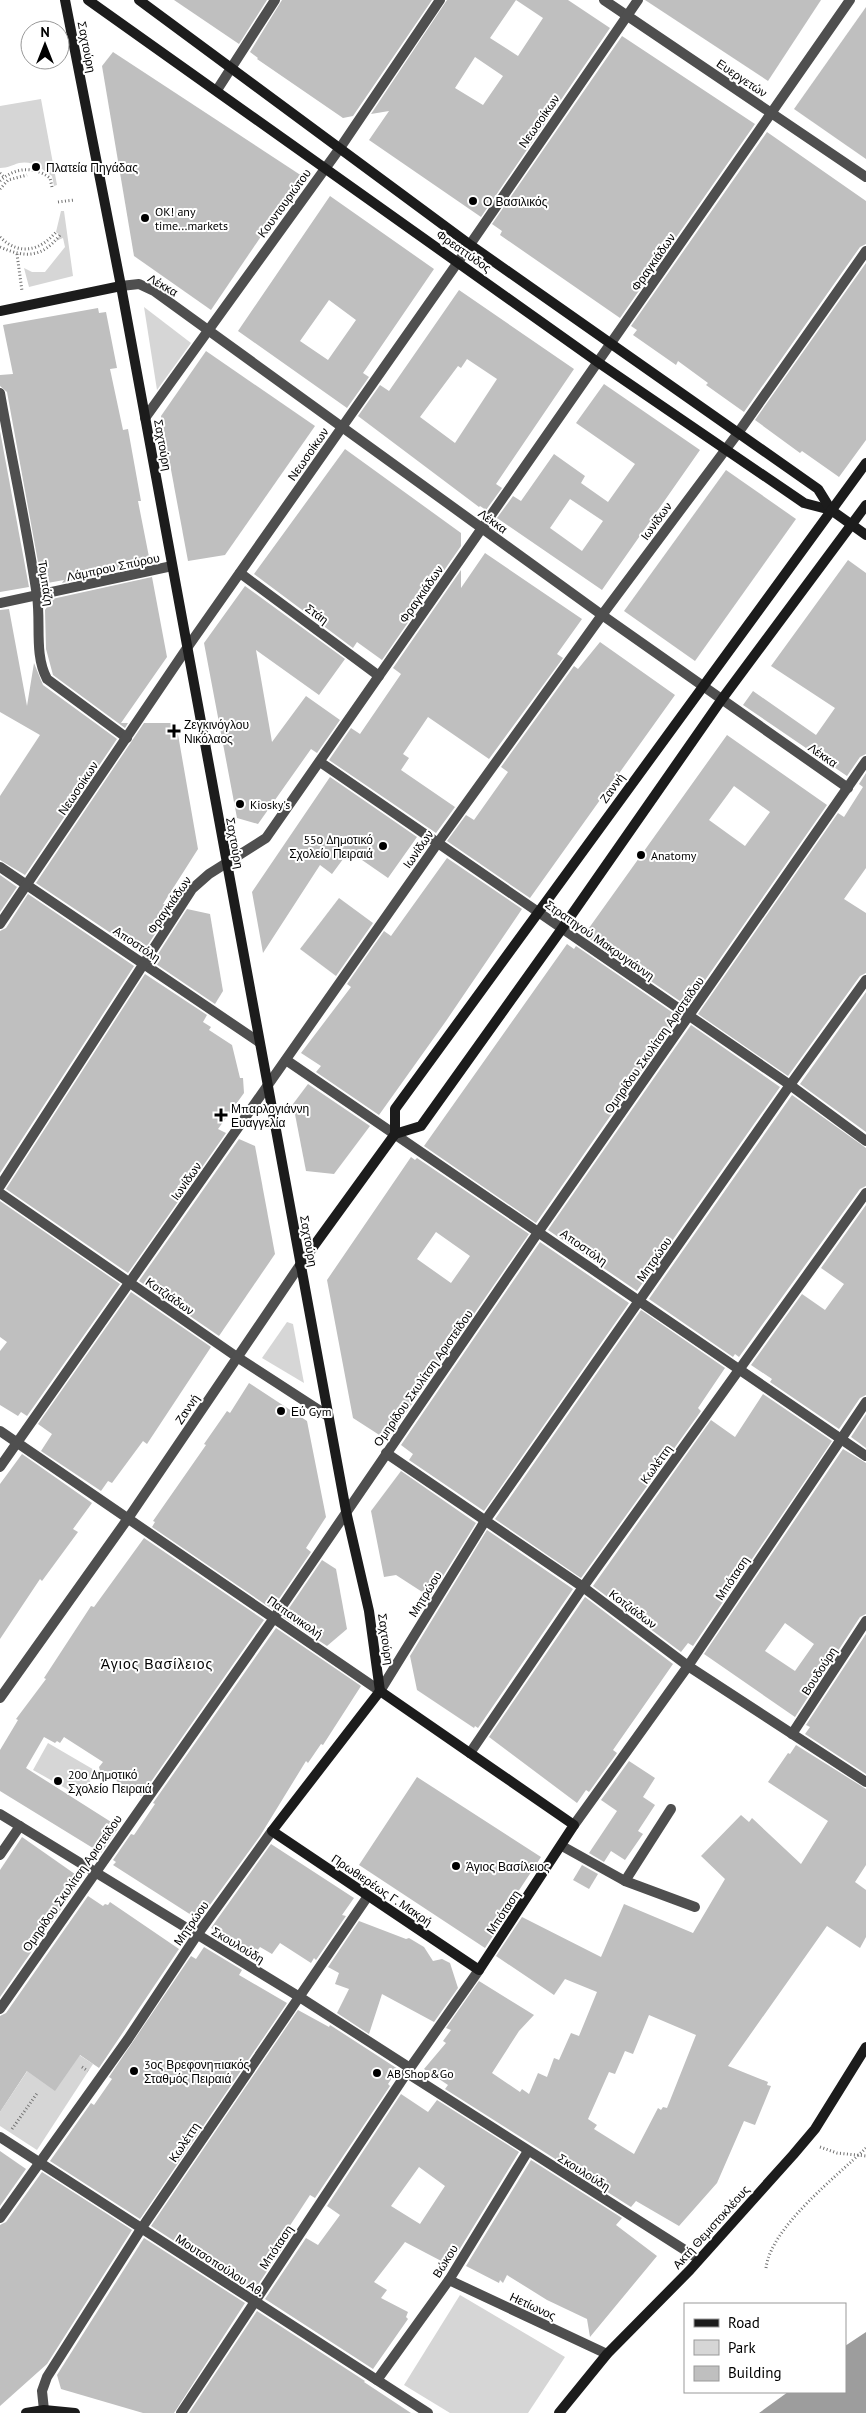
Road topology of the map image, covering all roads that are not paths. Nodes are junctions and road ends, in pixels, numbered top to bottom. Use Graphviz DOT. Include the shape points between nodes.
graph roads {
  1 [pos="65,0"];
  2 [pos="88,0"];
  3 [pos="139,0"];
  4 [pos="275,0"];
  5 [pos="440,0"];
  6 [pos="604,0"];
  7 [pos="638,0"];
  8 [pos="850,0"];
  9 [pos="627,16"];
  10 [pos="231,68"];
  11 [pos="217,90"];
  12 [pos="771,113"];
  13 [pos="340,148"];
  14 [pos="325,167"];
  15 [pos="866,177"];
  16 [pos="469,244"];
  17 [pos="866,251"];
  18 [pos="458,262"];
  19 [pos="121,286"];
  20 [pos="0,311"];
  21 [pos="208,330"];
  22 [pos="611,344"];
  23 [pos="599,363"];
  24 [pos="0,393"];
  25 [pos="145,418"];
  26 [pos="342,427"];
  27 [pos="738,433"];
  28 [pos="724,449"];
  29 [pos="866,463"];
  30 [pos="866,505"];
  31 [pos="831,510"];
  32 [pos="851,525"];
  33 [pos="481,528"];
  34 [pos="866,535"];
  35 [pos="172,566"];
  36 [pos="240,573"];
  37 [pos="37,596"];
  38 [pos="0,603"];
  39 [pos="602,616"];
  40 [pos="187,648"];
  41 [pos="380,676"];
  42 [pos="702,685"];
  43 [pos="722,699"];
  44 [pos="126,738"];
  45 [pos="866,761"];
  46 [pos="320,762"];
  47 [pos="848,788"];
  48 [pos="437,844"];
  49 [pos="226,863"];
  50 [pos="0,867"];
  51 [pos="27,885"];
  52 [pos="538,913"];
  53 [pos="0,924"];
  54 [pos="561,930"];
  55 [pos="144,964"];
  56 [pos="866,980"];
  57 [pos="690,1017"];
  58 [pos="259,1042"];
  59 [pos="286,1060"];
  60 [pos="790,1085"];
  61 [pos="267,1087"];
  62 [pos="395,1134"];
  63 [pos="866,1141"];
  64 [pos="0,1186"];
  65 [pos="866,1192"];
  66 [pos="0,1193"];
  67 [pos="539,1231"];
  68 [pos="300,1265"];
  69 [pos="129,1283"];
  70 [pos="640,1301"];
  71 [pos="237,1357"];
  72 [pos="740,1370"];
  73 [pos="866,1402"];
  74 [pos="328,1416"];
  75 [pos="0,1430"];
  76 [pos="840,1438"];
  77 [pos="17,1442"];
  78 [pos="386,1453"];
  79 [pos="866,1456"];
  80 [pos="0,1467"];
  81 [pos="346,1511"];
  82 [pos="128,1517"];
  83 [pos="485,1521"];
  84 [pos="583,1587"];
  85 [pos="274,1618"];
  86 [pos="866,1621"];
  87 [pos="688,1666"];
  88 [pos="380,1691"];
  89 [pos="0,1698"];
  90 [pos="792,1734"];
  91 [pos="470,1753"];
  92 [pos="866,1782"];
  93 [pos="671,1809"];
  94 [pos="0,1814"];
  95 [pos="574,1825"];
  96 [pos="20,1826"];
  97 [pos="272,1831"];
  98 [pos="562,1846"];
  99 [pos="0,1855"];
  100 [pos="94,1874"];
  101 [pos="625,1881"];
  102 [pos="368,1896"];
  103 [pos="695,1907"];
  104 [pos="197,1935"];
  105 [pos="479,1970"];
  106 [pos="298,1996"];
  107 [pos="0,2009"];
  108 [pos="866,2046"];
  109 [pos="408,2070"];
  110 [pos="0,2138"];
  111 [pos="528,2151"];
  112 [pos="38,2162"];
  113 [pos="0,2218"];
  114 [pos="141,2229"];
  115 [pos="699,2259"];
  116 [pos="449,2280"];
  117 [pos="254,2302"];
  118 [pos="607,2354"];
  119 [pos="377,2380"];
  120 [pos="44,2410"];
  121 [pos="26,2413"];
  122 [pos="75,2413"];
  123 [pos="181,2413"];
  124 [pos="428,2413"];
  125 [pos="559,2413"];
  1 -- 19 [label="street, Σαχτούρη"];
  2 -- 11 [label="street, Φρεαττύδος"];
  3 -- 10 [label="street, Φρεαττύδος"];
  4 -- 10 [label="street"];
  5 -- 13 [label="street, Κουντουριώτου"];
  6 -- 9 [label="street, Ευεργετών"];
  7 -- 9 [label="street, Νεωσοίκων"];
  8 -- 12 [label="street, Φραγκιάδων"];
  9 -- 12 [label="street, Ευεργετών"];
  9 -- 16 [label="street, Νεωσοίκων"];
  10 -- 11 [label="street"];
  10 -- 13 [label="street, Φρεαττύδος"];
  11 -- 14 [label="street, Φρεαττύδος"];
  12 -- 15 [label="street, Ευεργετών"];
  12 -- 22 [label="street, Φραγκιάδων"];
  13 -- 14 [label="street, Κουντουριώτου"];
  13 -- 16 [label="street, Φρεαττύδος"];
  14 -- 18 [label="street, Φρεαττύδος"];
  14 -- 21 [label="street, Κουντουριώτου"];
  16 -- 18 [label="street, Νεωσοίκων"];
  16 -- 22 [label="street, Φρεαττύδος"];
  17 -- 27 [label="street, Ιωνίδων"];
  18 -- 23 [label="street, Φρεαττύδος"];
  18 -- 26 [label="street, Νεωσοίκων"];
  19 -- 20 [label="street"];
  19 -- 21 [label="street, Λέκκα" via="145,286"];
  19 -- 25 [label="street, Σαχτούρη"];
  21 -- 25 [label="street, Κουντουριώτου"];
  21 -- 26 [label="street, Λέκκα"];
  22 -- 23 [label="street, Φραγκιάδων"];
  22 -- 27 [label="street, Φρεαττύδος"];
  23 -- 28 [label="street, Φρεαττύδος"];
  23 -- 33 [label="street, Φραγκιάδων"];
  24 -- 37 [label="street, Τομπάζη"];
  25 -- 35 [label="street, Σαχτούρη"];
  26 -- 33 [label="street, Λέκκα"];
  26 -- 36 [label="street, Νεωσοίκων"];
  27 -- 28 [label="street, Ιωνίδων"];
  27 -- 31 [label="street, Φρεαττύδος" via="818,489"];
  28 -- 31 [label="street, Φρεαττύδος" via="804,503"];
  28 -- 39 [label="street, Ιωνίδων"];
  29 -- 31 [label="street, Ζαννή"];
  30 -- 32 [label="street"];
  31 -- 32 [label="street, Φρεαττύδος"];
  31 -- 42 [label="street, Ζαννή"];
  32 -- 34 [label="street, Φρεαττύδος"];
  32 -- 43 [label="street"];
  33 -- 39 [label="street, Λέκκα"];
  33 -- 41 [label="street, Φραγκιάδων"];
  35 -- 37 [label="street, Λάμπρου Σπύρου"];
  35 -- 40 [label="street, Σαχτούρη"];
  36 -- 40 [label="street, Νεωσοίκων"];
  36 -- 41 [label="street, Στάη"];
  37 -- 38 [label="street, Λάμπρου Σπύρου"];
  37 -- 44 [label="street, Τομπάζη" via="41,665 47,679"];
  39 -- 42 [label="street, Λέκκα"];
  39 -- 48 [label="street, Ιωνίδων"];
  40 -- 44 [label="street, Νεωσοίκων"];
  40 -- 49 [label="street, Σαχτούρη"];
  41 -- 46 [label="street, Φραγκιάδων"];
  42 -- 43 [label="street, Λέκκα"];
  42 -- 52 [label="street, Ζαννή"];
  43 -- 47 [label="street, Λέκκα"];
  43 -- 54 [label="street"];
  44 -- 51 [label="street, Νεωσοίκων"];
  45 -- 47 [label="street, Ομηρίδου Σκυλίτση Αριστείδου"];
  46 -- 48 [label="street, Στρατηγού Μακρυγιάννη"];
  46 -- 49 [label="street, Φραγκιάδων" via="266,838"];
  47 -- 57 [label="street, Ομηρίδου Σκυλίτση Αριστείδου"];
  48 -- 52 [label="street, Στρατηγού Μακρυγιάννη"];
  48 -- 59 [label="street, Ιωνίδων"];
  49 -- 55 [label="street, Φραγκιάδων" via="192,889"];
  49 -- 58 [label="street, Σαχτούρη"];
  50 -- 51 [label="street, Αποστόλη"];
  51 -- 53 [label="street, Νεωσοίκων"];
  51 -- 55 [label="street, Αποστόλη"];
  52 -- 54 [label="street, Στρατηγού Μακρυγιάννη"];
  52 -- 62 [label="street, Ζαννή" via="395,1109"];
  54 -- 57 [label="street, Στρατηγού Μακρυγιάννη"];
  54 -- 62 [label="street" via="421,1126"];
  55 -- 58 [label="street, Αποστόλη"];
  55 -- 64 [label="street, Φραγκιάδων"];
  56 -- 60 [label="street, Μητρώου"];
  57 -- 60 [label="street, Στρατηγού Μακρυγιάννη"];
  57 -- 67 [label="street, Ομηρίδου Σκυλίτση Αριστείδου"];
  58 -- 61 [label="street, Σαχτούρη"];
  59 -- 61 [label="street, Ιωνίδων"];
  59 -- 62 [label="street, Αποστόλη"];
  60 -- 63 [label="street, Στρατηγού Μακρυγιάννη"];
  60 -- 70 [label="street, Μητρώου"];
  61 -- 68 [label="street, Σαχτούρη"];
  61 -- 69 [label="street, Ιωνίδων"];
  62 -- 67 [label="street, Αποστόλη"];
  62 -- 68 [label="street, Ζαννή"];
  65 -- 72 [label="street, Κωλέττη"];
  66 -- 69 [label="street, Κοτζιάδων"];
  67 -- 70 [label="street, Αποστόλη"];
  67 -- 78 [label="street, Ομηρίδου Σκυλίτση Αριστείδου"];
  68 -- 71 [label="street, Ζαννή"];
  68 -- 74 [label="street, Σαχτούρη"];
  69 -- 71 [label="street, Κοτζιάδων"];
  69 -- 77 [label="street, Ιωνίδων"];
  70 -- 72 [label="street, Αποστόλη"];
  70 -- 83 [label="street, Μητρώου"];
  71 -- 74 [label="street, Κοτζιάδων"];
  71 -- 82 [label="street, Ζαννή"];
  72 -- 76 [label="street, Αποστόλη"];
  72 -- 84 [label="street, Κωλέττη"];
  73 -- 76 [label="street, Μπόταση"];
  74 -- 81 [label="street, Σαχτούρη"];
  75 -- 77 [label="street, Παπανικολή"];
  76 -- 79 [label="street, Αποστόλη"];
  76 -- 87 [label="street, Μπόταση"];
  77 -- 80 [label="street, Ιωνίδων"];
  77 -- 82 [label="street, Παπανικολή"];
  78 -- 81 [label="street, Ομηρίδου Σκυλίτση Αριστείδου"];
  78 -- 83 [label="street, Κοτζιάδων"];
  81 -- 85 [label="street, Ομηρίδου Σκυλίτση Αριστείδου"];
  81 -- 88 [label="street, Σαχτούρη" via="369,1611"];
  82 -- 85 [label="street, Παπανικολή"];
  82 -- 89 [label="street, Ζαννή"];
  83 -- 84 [label="street, Κοτζιάδων"];
  83 -- 88 [label="street, Μητρώου"];
  84 -- 87 [label="street, Κοτζιάδων"];
  84 -- 91 [label="street, Κωλέττη"];
  85 -- 88 [label="street, Παπανικολή"];
  85 -- 100 [label="street, Ομηρίδου Σκυλίτση Αριστείδου"];
  86 -- 90 [label="street, Βουδούρη"];
  87 -- 90 [label="street, Κοτζιάδων"];
  87 -- 95 [label="street, Μπόταση"];
  88 -- 91 [label="street, Παπανικολή"];
  88 -- 97 [label="street, Μητρώου"];
  90 -- 92 [label="street, Κοτζιάδων"];
  91 -- 95 [label="street, Παπανικολή"];
  93 -- 101 [label="street"];
  94 -- 96 [label="street, Σκουλούδη"];
  95 -- 98 [label="street, Μπόταση"];
  96 -- 99 [label="street"];
  96 -- 100 [label="street, Σκουλούδη"];
  97 -- 102 [label="street, Πρωθιερέως Γ. Μακρή"];
  97 -- 104 [label="street, Μητρώου"];
  98 -- 101 [label="street"];
  98 -- 105 [label="street, Μπόταση"];
  100 -- 104 [label="street, Σκουλούδη"];
  100 -- 107 [label="street, Ομηρίδου Σκυλίτση Αριστείδου"];
  101 -- 103 [label="street"];
  102 -- 105 [label="street, Πρωθιερέως Γ. Μακρή"];
  102 -- 106 [label="street, Κωλέττη"];
  104 -- 106 [label="street, Σκουλούδη"];
  104 -- 112 [label="street, Μητρώου" via="128,2039"];
  105 -- 109 [label="street, Μπόταση"];
  106 -- 109 [label="street, Σκουλούδη"];
  106 -- 114 [label="street, Κωλέττη"];
  108 -- 115 [label="street, Ακτή Θεμιστοκλέους" via="815,2129"];
  109 -- 111 [label="street, Σκουλούδη"];
  109 -- 117 [label="street, Μπόταση"];
  110 -- 112 [label="street, Μουτσοπούλου Αθ."];
  111 -- 115 [label="street, Σκουλούδη"];
  111 -- 116 [label="street, Βώκου"];
  112 -- 113 [label="street, Μητρώου"];
  112 -- 114 [label="street, Μουτσοπούλου Αθ."];
  114 -- 117 [label="street, Μουτσοπούλου Αθ."];
  114 -- 120 [label="street, Κωλέττη" via="47,2377 42,2391"];
  115 -- 118 [label="street, Ακτή Θεμιστοκλέους"];
  116 -- 118 [label="street, Ηετίωνος"];
  116 -- 119 [label="street, Βώκου"];
  117 -- 119 [label="street, Μουτσοπούλου Αθ."];
  117 -- 123 [label="street, Μπόταση"];
  118 -- 125 [label="street, Ακτή Θεμιστοκλέους"];
  119 -- 124 [label="street, Μουτσοπούλου Αθ."];
  120 -- 121 [label="street"];
  120 -- 122 [label="street"];
}
